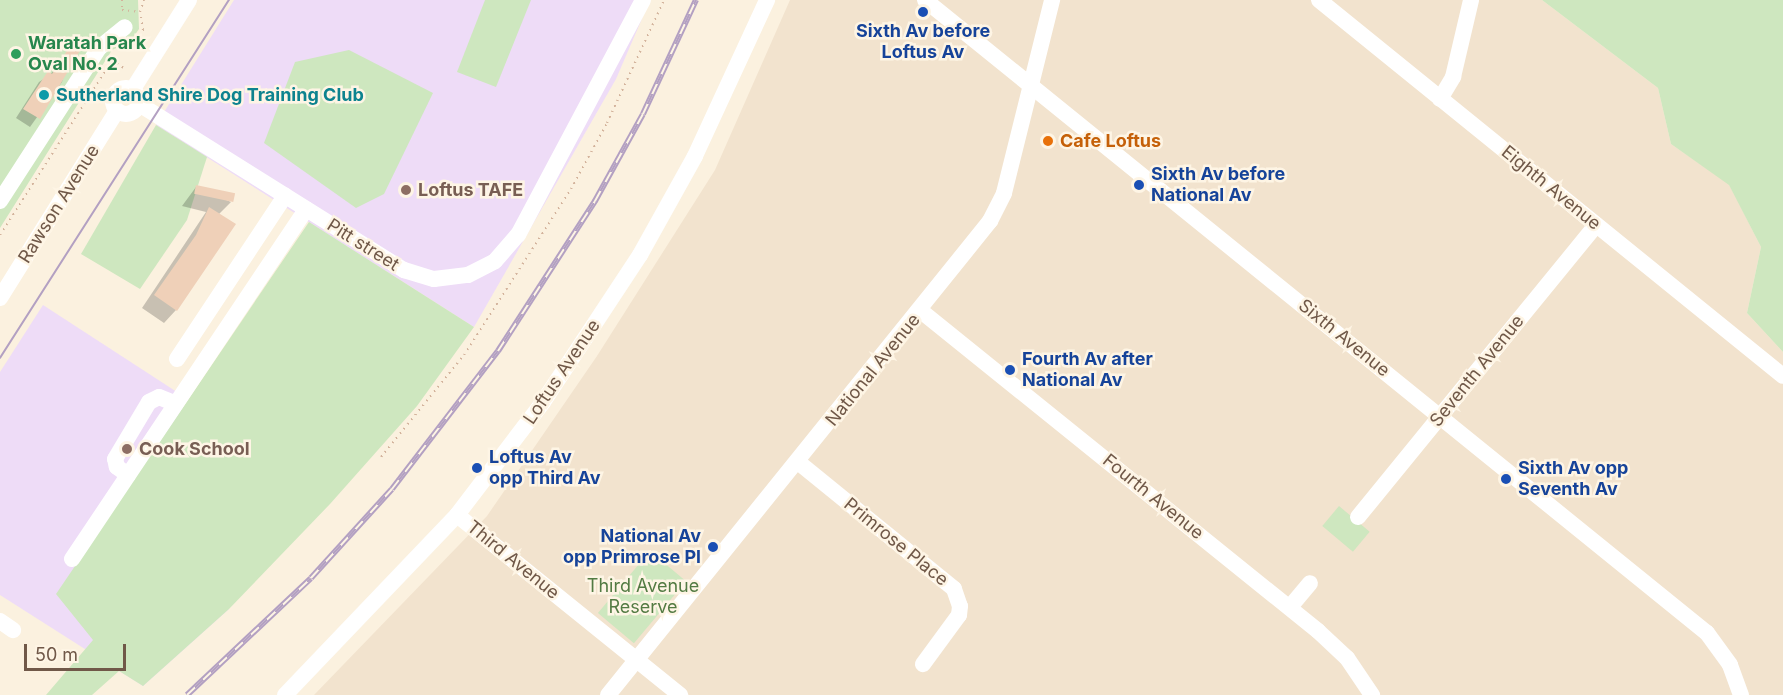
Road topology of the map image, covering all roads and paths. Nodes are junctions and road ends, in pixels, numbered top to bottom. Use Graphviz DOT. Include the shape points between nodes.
graph roads {
  1 [pos="122,0"];
  2 [pos="144,0"];
  3 [pos="189,0"];
  4 [pos="643,0"];
  5 [pos="767,0"];
  6 [pos="925,0"];
  7 [pos="1052,0"];
  8 [pos="1319,0"];
  9 [pos="1471,0"];
  10 [pos="140,12"];
  11 [pos="125,27"];
  12 [pos="122,48"];
  13 [pos="117,52"];
  14 [pos="112,60"];
  15 [pos="124,68"];
  16 [pos="1032,85"];
  17 [pos="136,97"];
  18 [pos="1440,99"];
  19 [pos="117,111"];
  20 [pos="285,196"];
  21 [pos="0,201"];
  22 [pos="306,209"];
  23 [pos="1596,225"];
  24 [pos="0,235"];
  25 [pos="0,298"];
  26 [pos="921,311"];
  27 [pos="177,359"];
  28 [pos="1783,376"];
  29 [pos="176,404"];
  30 [pos="1441,417"];
  31 [pos="798,462"];
  32 [pos="128,475"];
  33 [pos="457,515"];
  34 [pos="1358,517"];
  35 [pos="72,559"];
  36 [pos="1310,583"];
  37 [pos="1290,608"];
  38 [pos="637,659"];
  39 [pos="923,664"];
  40 [pos="285,695"];
  41 [pos="608,695"];
  42 [pos="680,695"];
  43 [pos="1372,695"];
  44 [pos="1741,695"];
  1 -- 10 [label="path" via="122,10"];
  2 -- 10 [label="path"];
  3 -- 17 [label="street"];
  4 -- 22 [label="street, Pitt street" via="518,235 495,261 468,275 434,279 404,270"];
  5 -- 33 [label="street, Loftus Avenue" via="695,156 640,255 543,402"];
  6 -- 16 [label="street, Sixth Avenue"];
  7 -- 16 [label="street, National Avenue"];
  8 -- 18 [label="street, Eighth Avenue"];
  9 -- 18 [label="street" via="1453,77"];
  10 -- 12 [label="path" via="143,30 132,45"];
  11 -- 21 [label="street" via="99,48"];
  13 -- 14 [label="path, Rawson Avenue"];
  14 -- 15 [label="path"];
  14 -- 24 [label="path, Rawson Avenue"];
  16 -- 26 [label="street, National Avenue" via="1004,193 984,229"];
  16 -- 30 [label="street, Sixth Avenue"];
  17 -- 19 [label="street" via="129,114"];
  17 -- 19 [label="street" via="123,87 114,94"];
  17 -- 20 [label="street, Pitt street"];
  18 -- 23 [label="street, Eighth Avenue"];
  19 -- 25 [label="street, Rawson Avenue"];
  20 -- 22 [label="street, Pitt street"];
  20 -- 27 [label="street"];
  22 -- 29 [label="street"];
  23 -- 28 [label="street, Eighth Avenue"];
  23 -- 30 [label="street, Seventh Avenue"];
  26 -- 31 [label="street, National Avenue"];
  26 -- 37 [label="street, Fourth Avenue"];
  29 -- 32 [label="street"];
  29 -- 32 [label="street" via="159,397 149,402 116,459 117,467"];
  30 -- 34 [label="street, Seventh Avenue"];
  30 -- 44 [label="street, Sixth Avenue" via="1707,633 1730,665"];
  31 -- 38 [label="street, National Avenue"];
  31 -- 39 [label="street, Primrose Place" via="954,588 959,615"];
  32 -- 35 [label="street"];
  33 -- 38 [label="street, Third Avenue"];
  33 -- 40 [label="street, Loftus Avenue" via="342,640"];
  36 -- 37 [label="street"];
  37 -- 43 [label="street, Fourth Avenue" via="1347,658"];
  38 -- 41 [label="street, National Avenue"];
  38 -- 42 [label="street, Third Avenue"];
}
